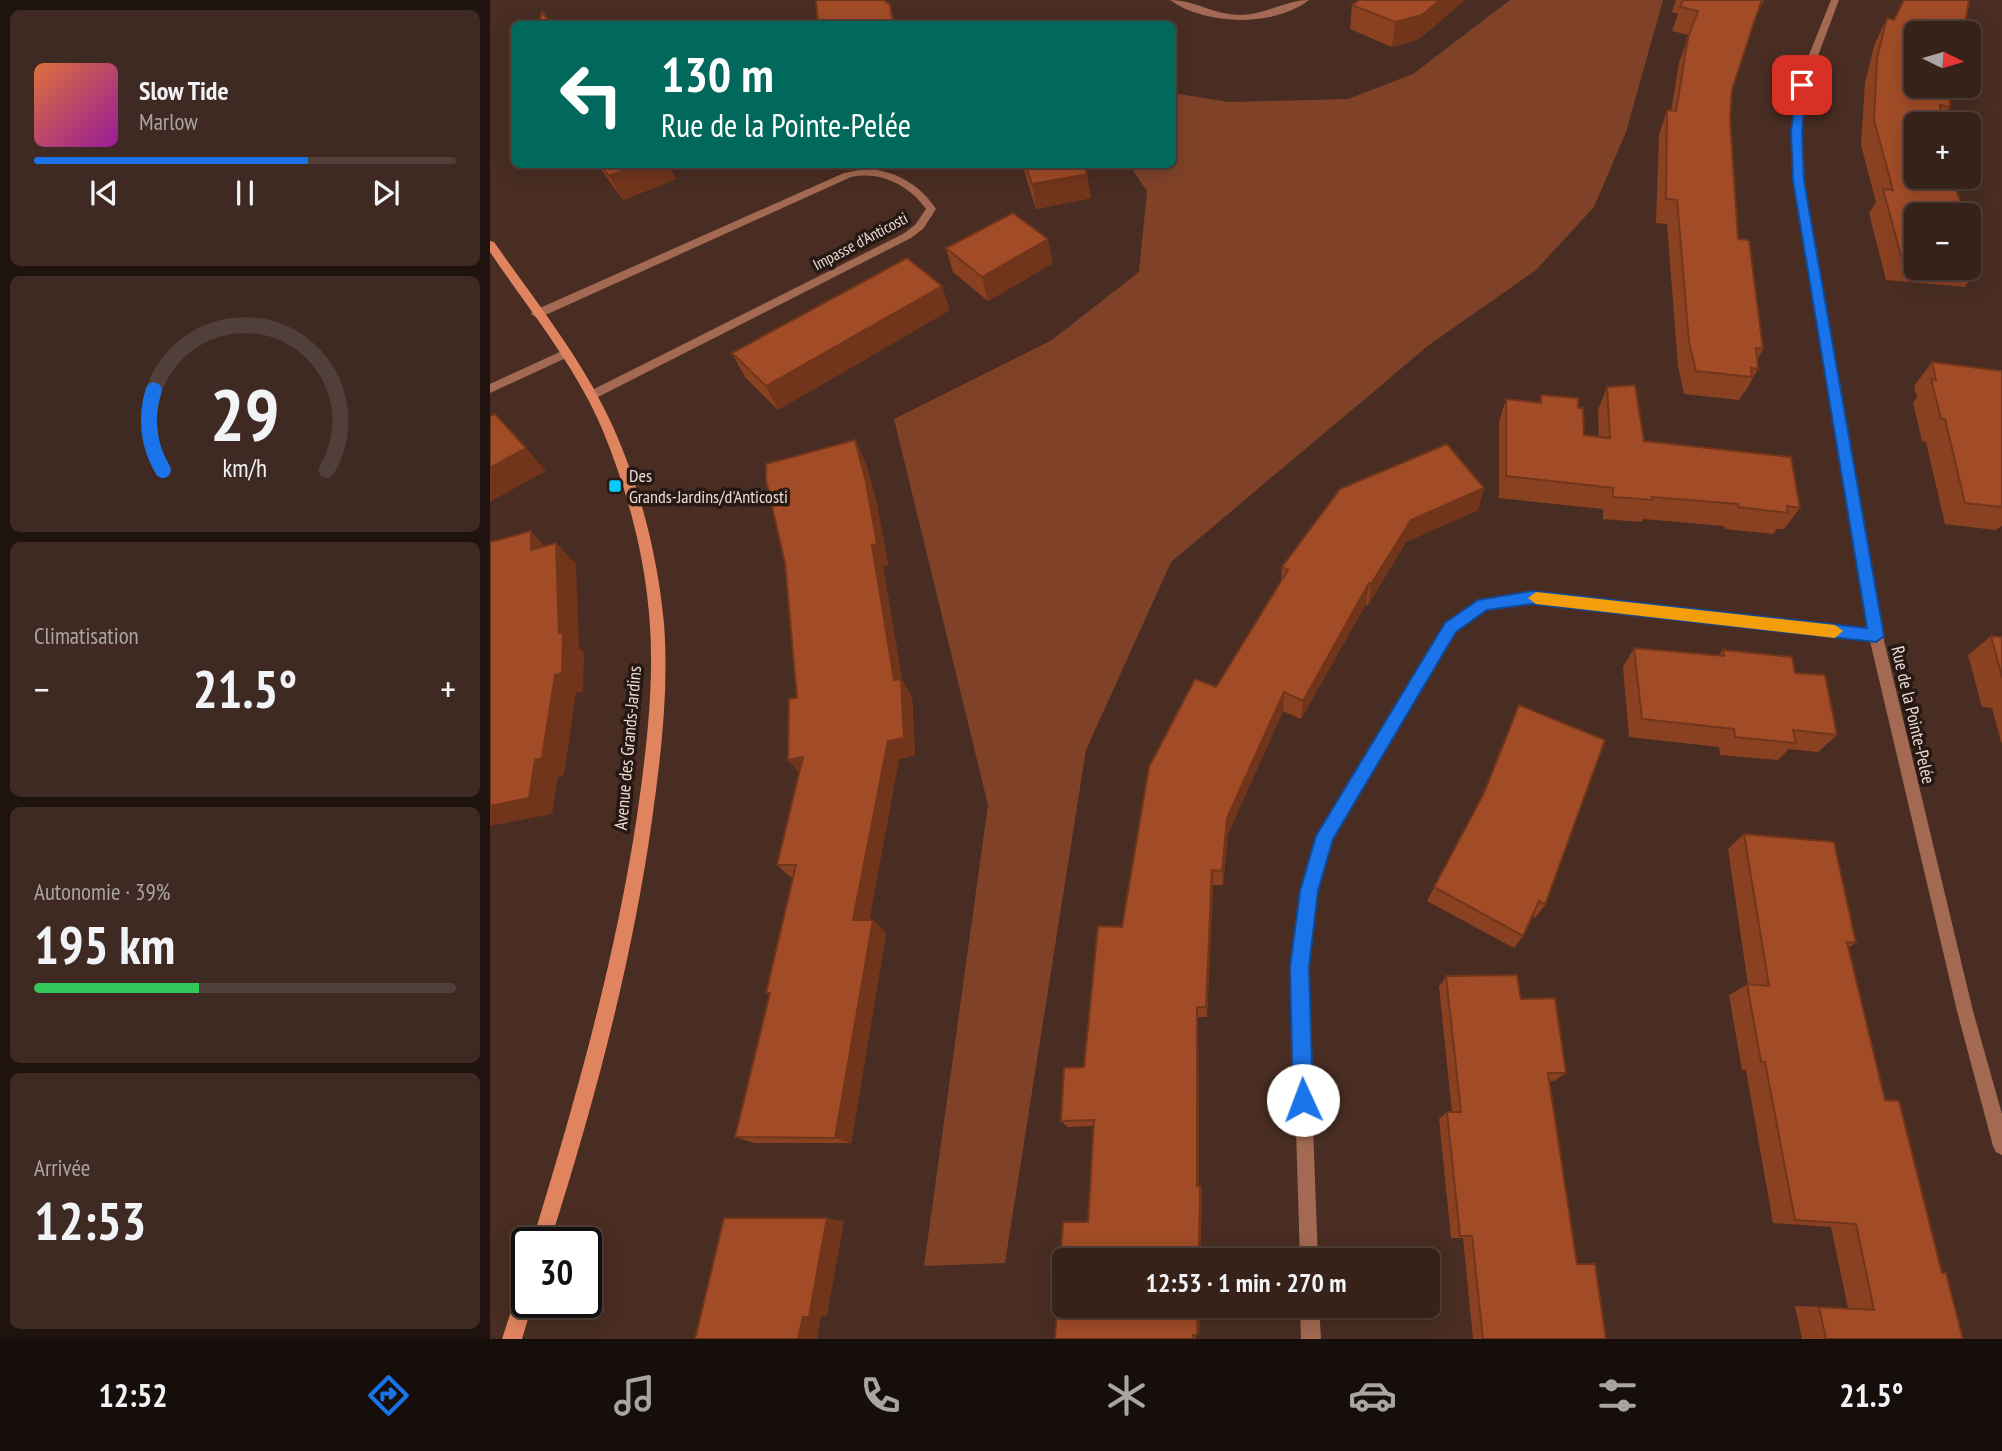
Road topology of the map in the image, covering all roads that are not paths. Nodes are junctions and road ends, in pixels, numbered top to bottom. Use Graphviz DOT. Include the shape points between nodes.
graph roads {
  1 [pos="1174,0"];
  2 [pos="1305,0"];
  3 [pos="1835,0"];
  4 [pos="490,244"];
  5 [pos="537,314"];
  6 [pos="564,354"];
  7 [pos="490,389"];
  8 [pos="592,395"];
  9 [pos="1876,636"];
  10 [pos="2002,1146"];
  11 [pos="546,1227"];
  12 [pos="1308,1248"];
  13 [pos="519,1318"];
  14 [pos="1310,1318"];
  15 [pos="512,1339"];
  16 [pos="1311,1339"];
  1 -- 2 [label="street" via="1219,17 1242,18 1275,14"];
  3 -- 9 [label="street, Rue de la Pointe-Pelée" via="1802,85 1796,131 1798,181"];
  4 -- 5 [label="street, Avenue des Grands-Jardins"];
  5 -- 6 [label="street, Avenue des Grands-Jardins"];
  5 -- 8 [label="street, Impasse d'Anticosti" via="848,174 889,174 931,209 907,236"];
  6 -- 7 [label="street"];
  6 -- 8 [label="street, Avenue des Grands-Jardins"];
  8 -- 11 [label="street, Avenue des Grands-Jardins" via="619,456 649,562 657,626 657,703 638,868 614,983"];
  9 -- 10 [label="street, Rue de la Pointe-Pelée" via="1965,1011"];
  9 -- 12 [label="street" via="1532,597 1483,604 1451,628 1325,836 1309,891 1299,967"];
  13 -- 15 [label="street"];
  14 -- 16 [label="street"];
}
